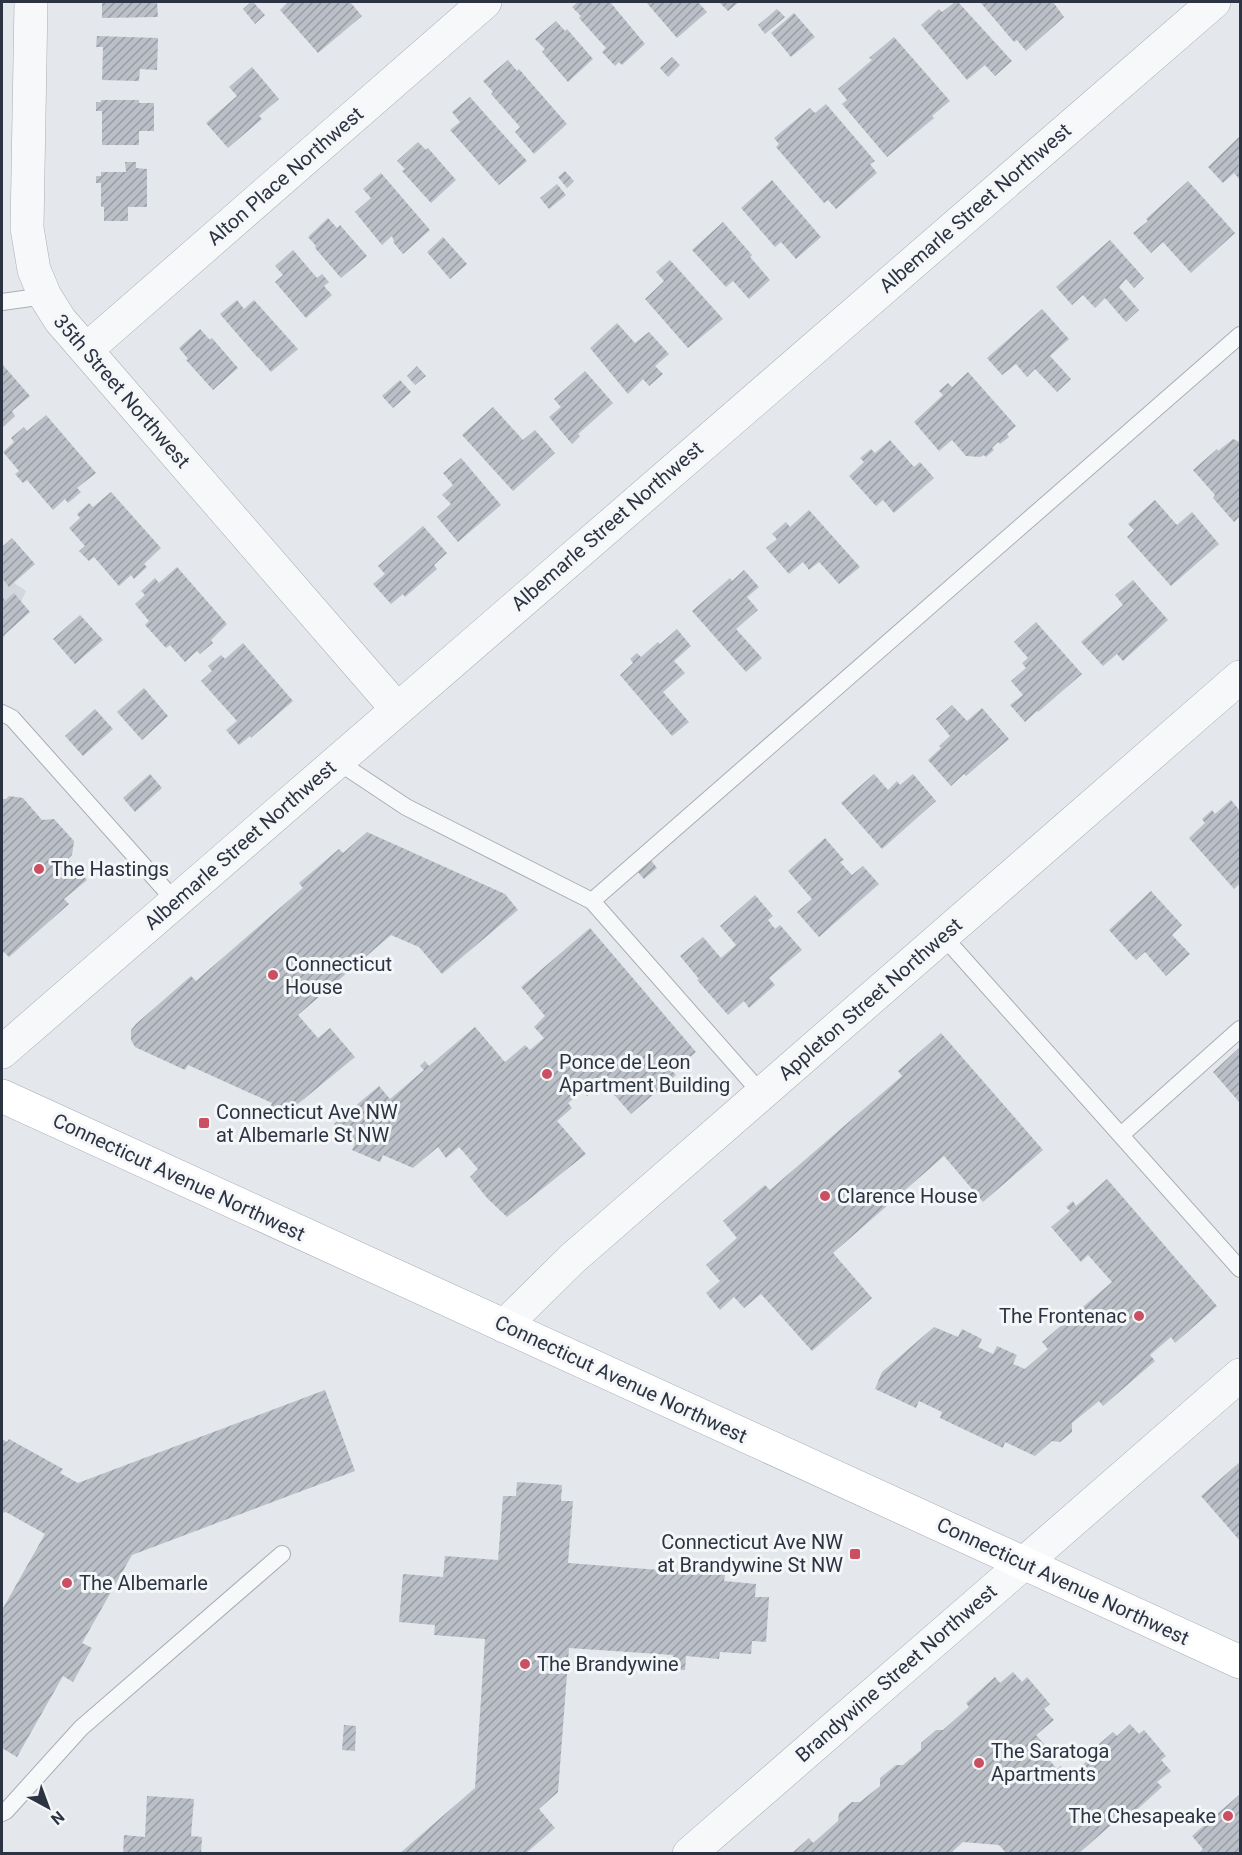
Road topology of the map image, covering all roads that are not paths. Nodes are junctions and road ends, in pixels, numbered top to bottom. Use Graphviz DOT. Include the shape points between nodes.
graph roads {
  1 [pos="31,2"];
  2 [pos="485,2"];
  3 [pos="1214,2"];
  4 [pos="45,296"];
  5 [pos="2,302"];
  6 [pos="1240,335"];
  7 [pos="86,350"];
  8 [pos="1240,677"];
  9 [pos="397,709"];
  10 [pos="2,713"];
  11 [pos="337,761"];
  12 [pos="175,901"];
  13 [pos="592,901"];
  14 [pos="943,936"];
  15 [pos="1240,1029"];
  16 [pos="2,1052"];
  17 [pos="761,1093"];
  18 [pos="2,1096"];
  19 [pos="1121,1135"];
  20 [pos="1240,1269"];
  21 [pos="504,1326"];
  22 [pos="1240,1375"];
  23 [pos="282,1554"];
  24 [pos="1023,1564"];
  25 [pos="1240,1662"];
  26 [pos="2,1813"];
  27 [pos="696,1851"];
  1 -- 4 [label="street, 35th Street Northwest" via="27,228 34,270"];
  2 -- 7 [label="street, Alton Place Northwest"];
  3 -- 9 [label="street, Albemarle Street Northwest"];
  4 -- 5 [label="lane"];
  4 -- 7 [label="street, 35th Street Northwest"];
  6 -- 13 [label="lane"];
  7 -- 9 [label="street, 35th Street Northwest"];
  8 -- 14 [label="street, Appleton Street Northwest"];
  9 -- 11 [label="street, Albemarle Street Northwest"];
  10 -- 12 [label="lane" via="12,718"];
  11 -- 12 [label="street, Albemarle Street Northwest"];
  11 -- 13 [label="lane" via="406,807"];
  12 -- 16 [label="street, Albemarle Street Northwest"];
  13 -- 17 [label="lane"];
  14 -- 17 [label="street, Appleton Street Northwest"];
  14 -- 19 [label="lane"];
  15 -- 19 [label="lane"];
  17 -- 21 [label="street, Appleton Street Northwest" via="573,1258"];
  18 -- 21 [label="main road, Connecticut Avenue Northwest"];
  19 -- 20 [label="lane"];
  21 -- 24 [label="main road, Connecticut Avenue Northwest"];
  22 -- 24 [label="street, Brandywine Street Northwest"];
  23 -- 26 [label="lane" via="81,1728"];
  24 -- 25 [label="main road, Connecticut Avenue Northwest"];
  24 -- 27 [label="street, Brandywine Street Northwest"];
}
